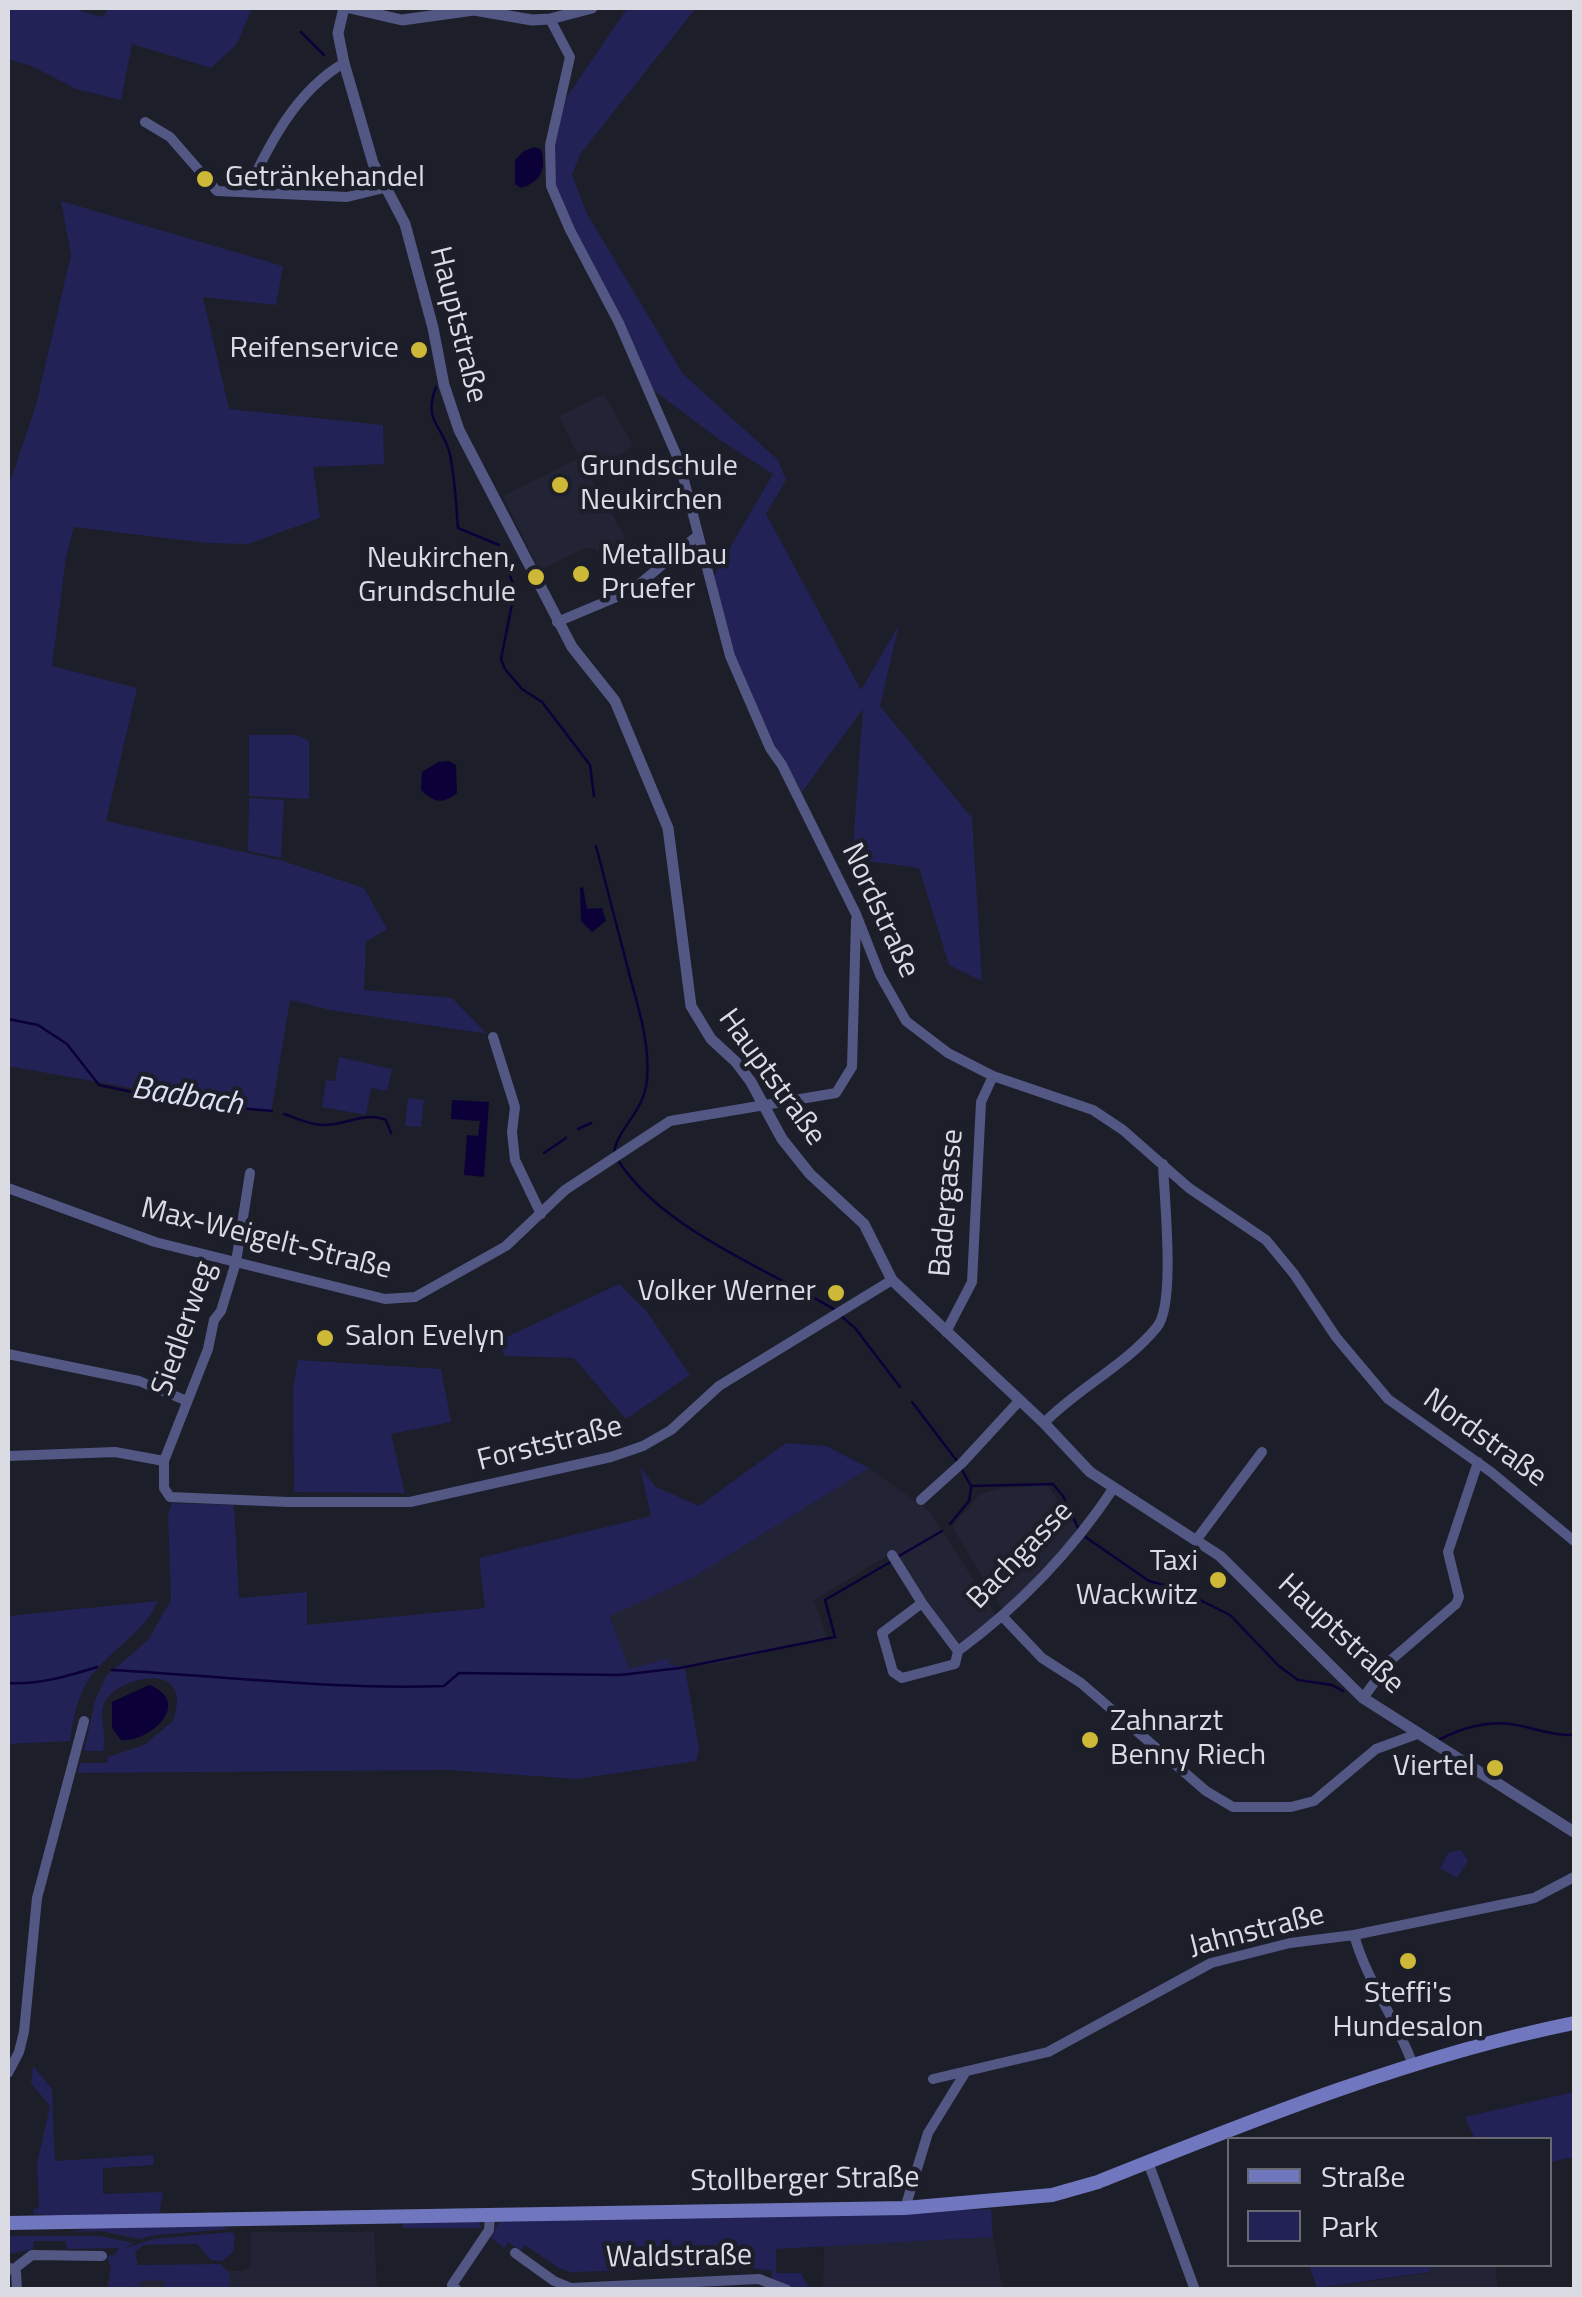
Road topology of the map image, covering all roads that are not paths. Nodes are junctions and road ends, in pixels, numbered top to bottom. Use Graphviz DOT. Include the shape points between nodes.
graph roads {
  1 [pos="347,8"];
  2 [pos="592,8"];
  3 [pos="550,19"];
  4 [pos="344,62"];
  5 [pos="146,122"];
  6 [pos="384,188"];
  7 [pos="246,191"];
  8 [pos="697,536"];
  9 [pos="558,622"];
  10 [pos="856,914"];
  11 [pos="493,1037"];
  12 [pos="994,1076"];
  13 [pos="761,1105"];
  14 [pos="1163,1163"];
  15 [pos="250,1173"];
  16 [pos="8,1188"];
  17 [pos="541,1214"];
  18 [pos="236,1262"];
  19 [pos="892,1280"];
  20 [pos="946,1332"];
  21 [pos="8,1354"];
  22 [pos="1020,1400"];
  23 [pos="187,1401"];
  24 [pos="1044,1423"];
  25 [pos="1262,1452"];
  26 [pos="8,1456"];
  27 [pos="164,1461"];
  28 [pos="1478,1462"];
  29 [pos="1113,1490"];
  30 [pos="921,1500"];
  31 [pos="1197,1538"];
  32 [pos="1574,1542"];
  33 [pos="896,1560"];
  34 [pos="922,1602"];
  35 [pos="1003,1617"];
  36 [pos="958,1651"];
  37 [pos="1363,1698"];
  38 [pos="84,1721"];
  39 [pos="1417,1734"];
  40 [pos="1574,1832"];
  41 [pos="1574,1877"];
  42 [pos="1354,1935"];
  43 [pos="1574,2022"];
  44 [pos="1413,2064"];
  45 [pos="8,2073"];
  46 [pos="965,2073"];
  47 [pos="933,2079"];
  48 [pos="1148,2162"];
  49 [pos="905,2208"];
  50 [pos="490,2215"];
  51 [pos="8,2223"];
  52 [pos="515,2253"];
  53 [pos="102,2256"];
  54 [pos="11,2268"];
  55 [pos="571,2289"];
  56 [pos="17,2290"];
  57 [pos="458,2290"];
  58 [pos="787,2290"];
  59 [pos="1195,2290"];
  1 -- 3 [label="street" via="402,20 474,10"];
  1 -- 4 [label="street, Hauptstraße" via="338,33"];
  2 -- 3 [label="street"];
  3 -- 8 [label="street, Nordstraße" via="570,57 550,144 551,186 664,424"];
  4 -- 6 [label="street, Hauptstraße"];
  4 -- 7 [label="street" via="289,114"];
  5 -- 7 [label="street" via="170,137 218,191"];
  6 -- 7 [label="street" via="347,197"];
  6 -- 9 [label="street, Hauptstraße" via="405,224 459,430"];
  8 -- 9 [label="street" via="631,592"];
  8 -- 10 [label="street, Nordstraße" via="730,656"];
  9 -- 13 [label="street, Hauptstraße" via="615,701 668,828 691,1006 751,1082"];
  10 -- 12 [label="street, Nordstraße" via="906,1022"];
  10 -- 13 [label="street, Max-Weigelt-Straße" via="849,1078 827,1096"];
  11 -- 17 [label="street" via="515,1106 515,1160"];
  12 -- 14 [label="street, Nordstraße" via="1092,1110"];
  12 -- 20 [label="street, Badergasse" via="981,1102 972,1282"];
  13 -- 17 [label="street, Max-Weigelt-Straße" via="670,1121 564,1190"];
  13 -- 19 [label="street, Hauptstraße" via="810,1174 864,1224"];
  14 -- 24 [label="street" via="1162,1320"];
  14 -- 28 [label="street, Nordstraße" via="1266,1240 1388,1399"];
  15 -- 18 [label="street, Siedlerweg"];
  16 -- 18 [label="street, Max-Weigelt-Straße" via="155,1242"];
  17 -- 18 [label="street, Max-Weigelt-Straße" via="506,1246 440,1285 398,1300"];
  18 -- 23 [label="street, Siedlerweg"];
  19 -- 20 [label="street, Hauptstraße"];
  19 -- 27 [label="street, Forststraße" via="719,1386 671,1430 611,1457 410,1502 170,1497"];
  20 -- 22 [label="street, Hauptstraße"];
  21 -- 23 [label="street" via="139,1381"];
  22 -- 24 [label="street, Hauptstraße"];
  22 -- 30 [label="street"];
  23 -- 27 [label="street, Siedlerweg"];
  24 -- 29 [label="street, Hauptstraße"];
  25 -- 31 [label="street"];
  26 -- 27 [label="street" via="115,1452"];
  28 -- 32 [label="street, Nordstraße"];
  28 -- 37 [label="street" via="1448,1552 1459,1598 1391,1660"];
  29 -- 31 [label="street, Hauptstraße"];
  29 -- 35 [label="street, Bachgasse" via="1083,1534"];
  31 -- 37 [label="street, Hauptstraße"];
  33 -- 34 [label="street, Bachgasse"];
  34 -- 36 [label="street, Bachgasse"];
  34 -- 36 [label="street, Bachgasse" via="882,1634 893,1672 902,1678 955,1664"];
  35 -- 36 [label="street, Bachgasse"];
  35 -- 39 [label="street" via="1042,1658 1233,1806 1314,1801 1376,1749"];
  37 -- 39 [label="street, Hauptstraße"];
  38 -- 45 [label="street" via="37,1898 24,2032"];
  39 -- 40 [label="street, Hauptstraße"];
  41 -- 42 [label="street, Jahnstraße" via="1534,1898"];
  42 -- 44 [label="street"];
  42 -- 46 [label="street, Jahnstraße" via="1210,1963 1048,2052"];
  43 -- 44 [label="main road, Stollberger Straße"];
  44 -- 48 [label="main road, Stollberger Straße"];
  46 -- 47 [label="street, Jahnstraße"];
  46 -- 49 [label="street" via="928,2133"];
  48 -- 49 [label="main road, Stollberger Straße" via="1052,2194"];
  48 -- 59 [label="street"];
  49 -- 50 [label="main road, Stollberger Straße"];
  50 -- 51 [label="main road, Stollberger Straße"];
  50 -- 57 [label="street" via="488,2230 452,2285"];
  52 -- 55 [label="street, Waldstraße"];
  53 -- 54 [label="street" via="32,2255"];
  54 -- 56 [label="street"];
  55 -- 58 [label="street, Waldstraße" via="759,2279"];
}
